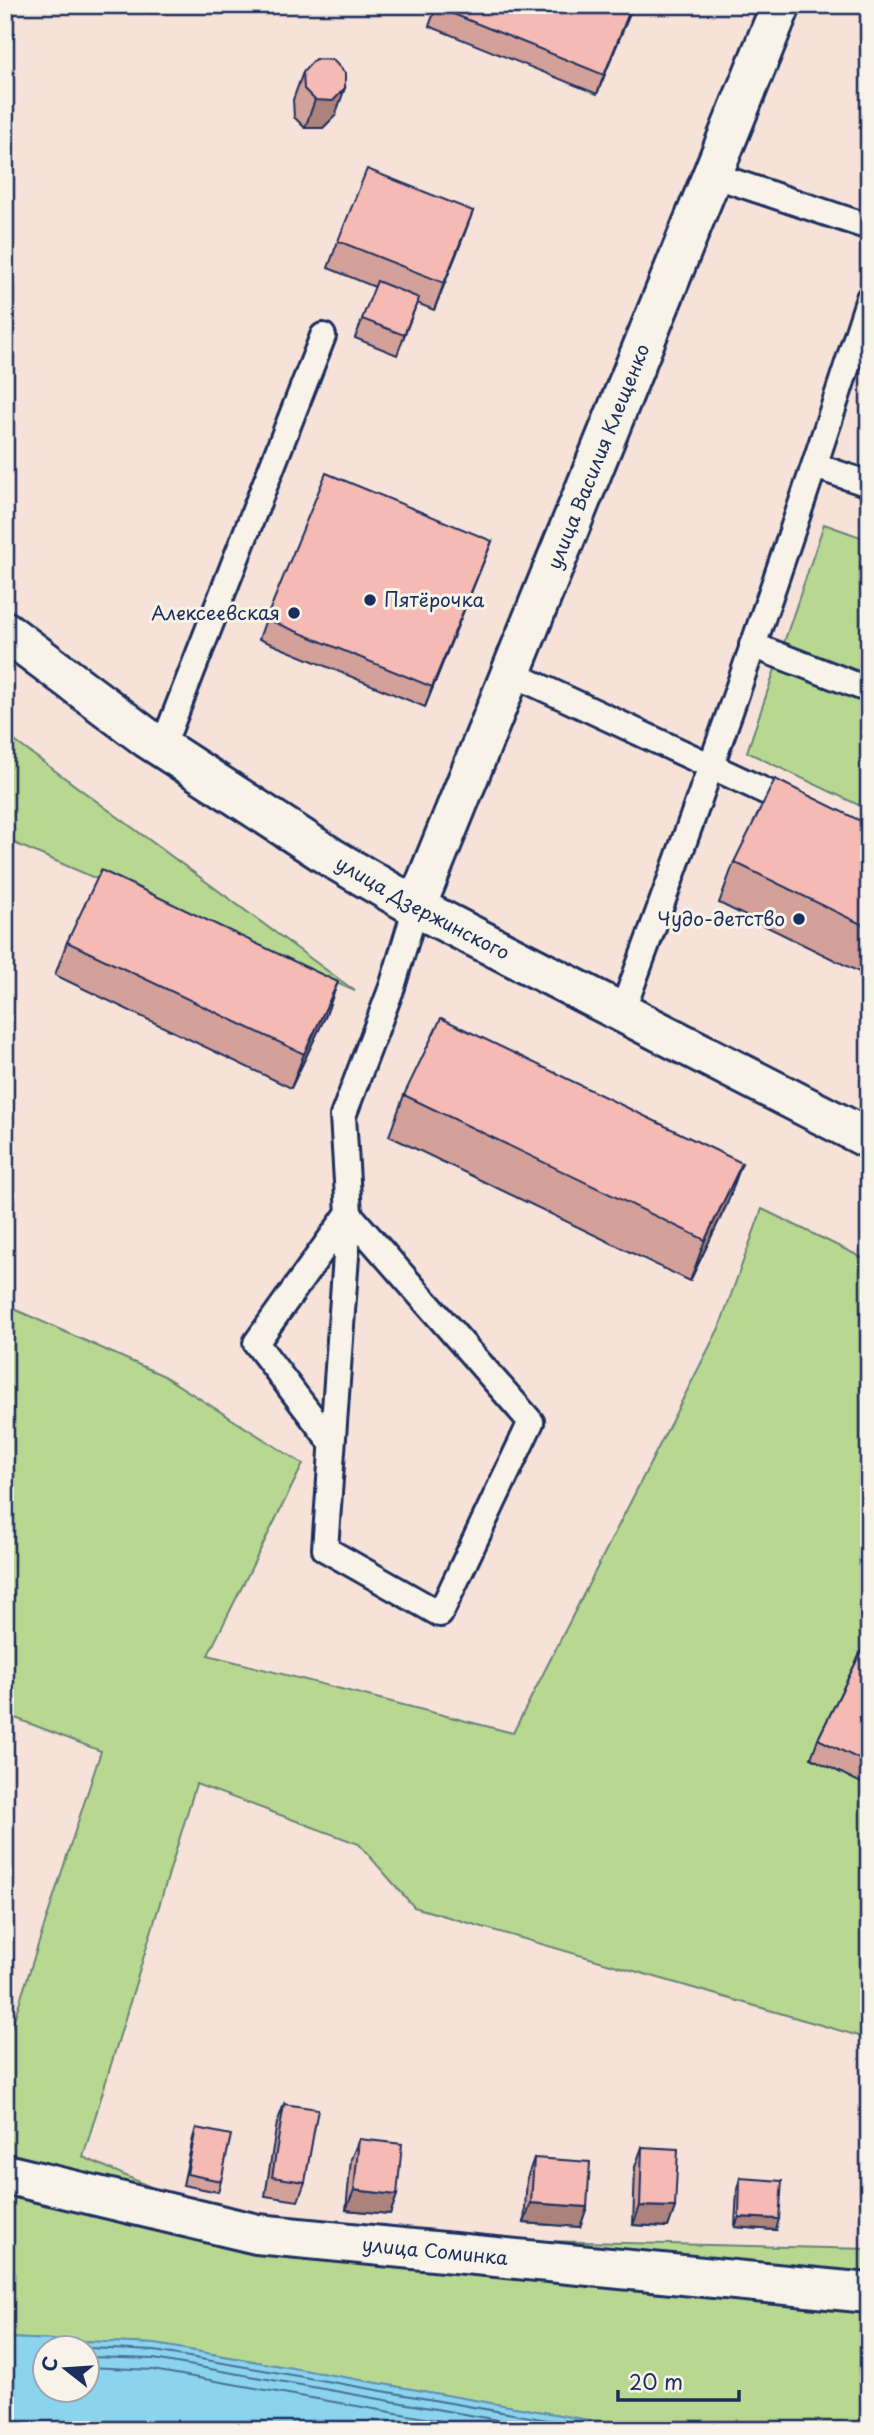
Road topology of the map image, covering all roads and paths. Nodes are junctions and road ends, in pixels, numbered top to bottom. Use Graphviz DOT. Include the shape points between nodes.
graph roads {
  1 [pos="781,5"];
  2 [pos="713,175"];
  3 [pos="869,228"];
  4 [pos="869,298"];
  5 [pos="323,336"];
  6 [pos="815,466"];
  7 [pos="869,484"];
  8 [pos="5,631"];
  9 [pos="752,645"];
  10 [pos="511,673"];
  11 [pos="869,690"];
  12 [pos="162,748"];
  13 [pos="712,766"];
  14 [pos="820,817"];
  15 [pos="416,907"];
  16 [pos="622,1012"];
  17 [pos="869,1139"];
  18 [pos="349,1214"];
  19 [pos="332,1443"];
  20 [pos="5,2174"];
  21 [pos="869,2293"];
  1 -- 2 [label="street, улица Василия Клещенко"];
  2 -- 3 [label="lane"];
  2 -- 10 [label="street, улица Василия Клещенко"];
  4 -- 6 [label="lane"];
  5 -- 12 [label="lane"];
  6 -- 7 [label="lane"];
  6 -- 9 [label="lane"];
  8 -- 12 [label="street, улица Дзержинского"];
  9 -- 11 [label="lane"];
  9 -- 13 [label="lane"];
  10 -- 13 [label="lane"];
  10 -- 15 [label="street, улица Василия Клещенко"];
  12 -- 15 [label="street, улица Дзержинского"];
  13 -- 14 [label="lane"];
  13 -- 16 [label="lane"];
  15 -- 16 [label="street, улица Дзержинского"];
  15 -- 18 [label="lane" via="392,987 342,1116"];
  16 -- 17 [label="street, улица Дзержинского"];
  18 -- 19 [label="lane"];
  18 -- 19 [label="lane" via="256,1343"];
  18 -- 19 [label="lane" via="531,1422 440,1614 325,1549"];
  20 -- 21 [label="street, улица Соминка" via="257,2234"];
}
